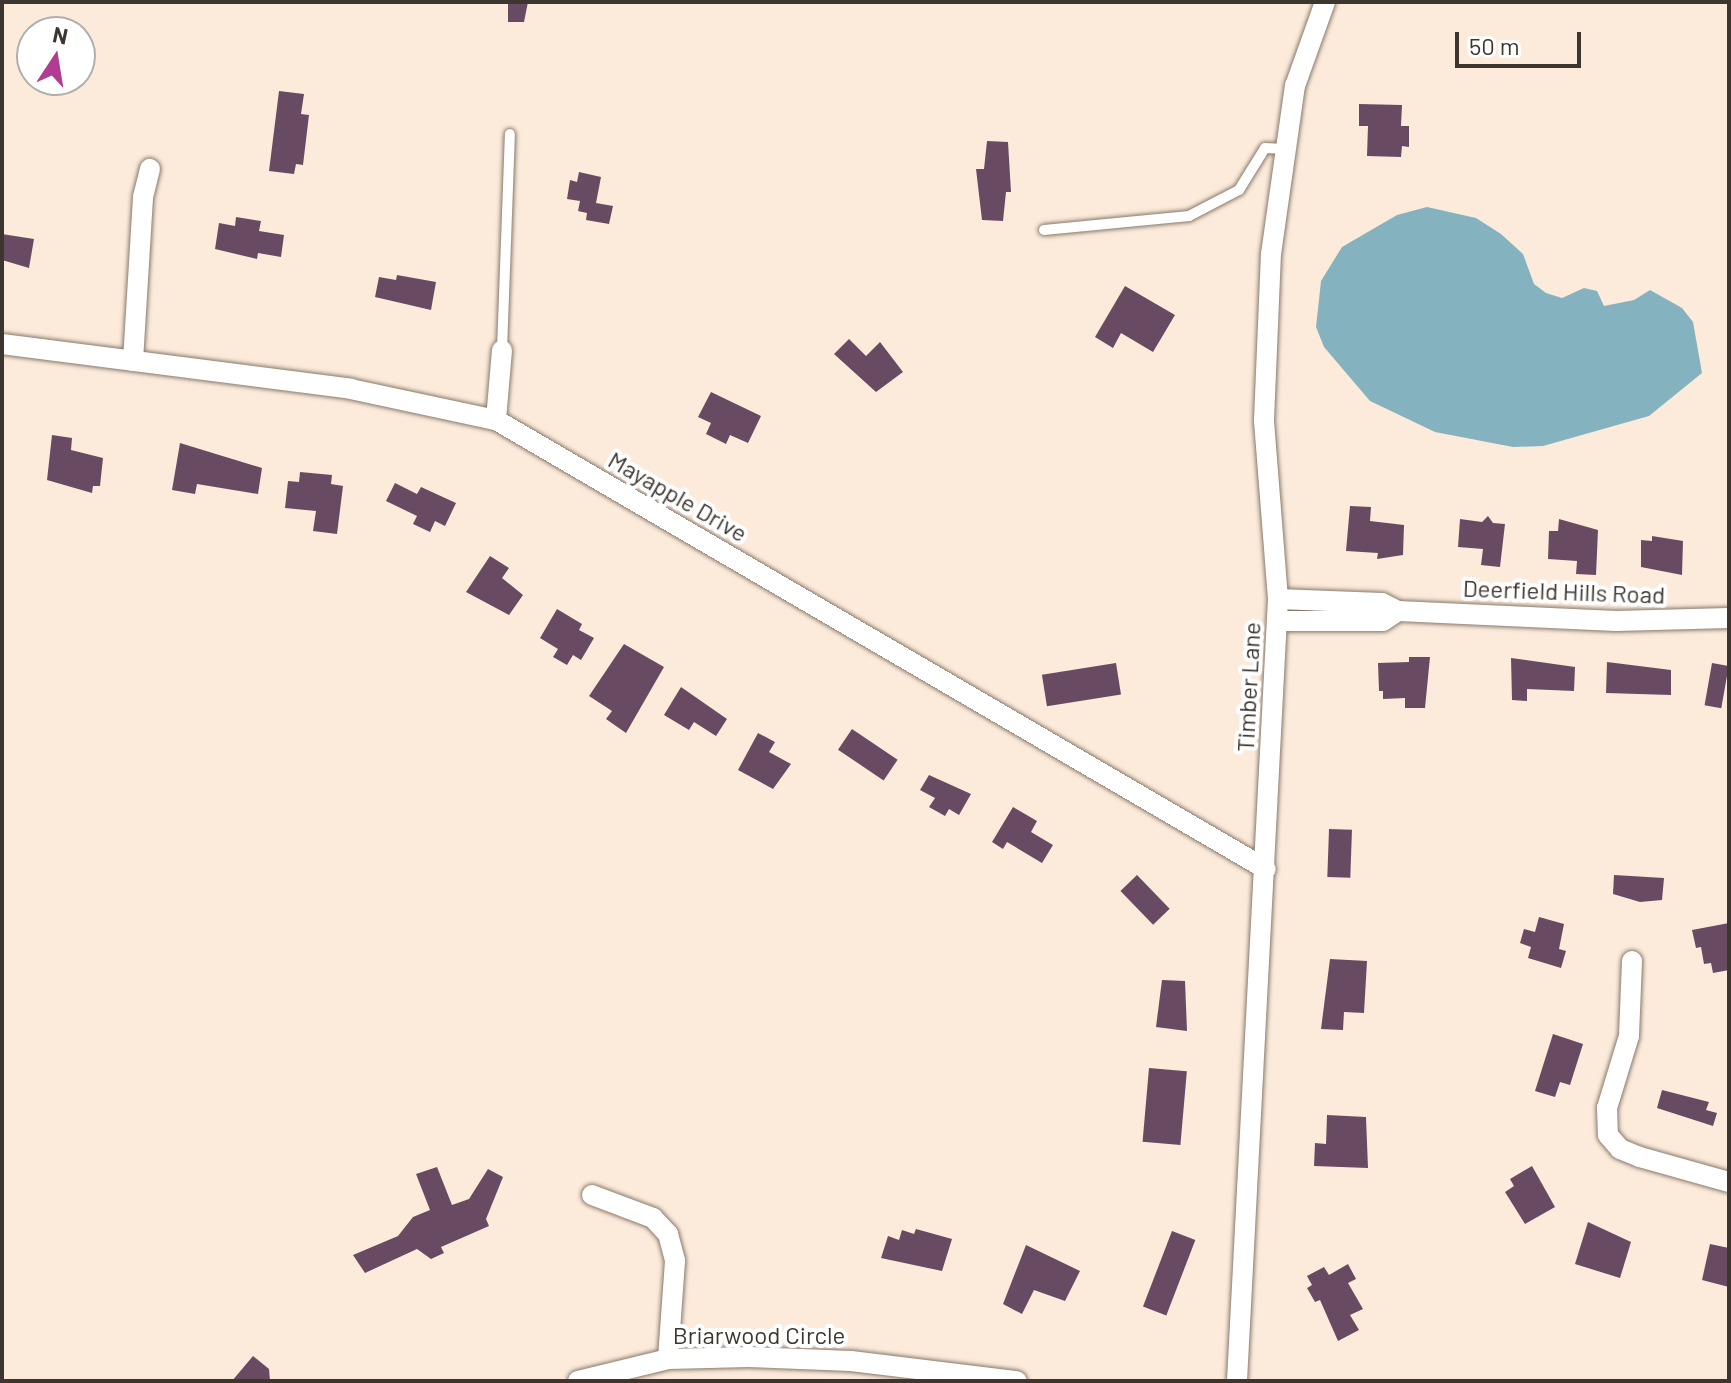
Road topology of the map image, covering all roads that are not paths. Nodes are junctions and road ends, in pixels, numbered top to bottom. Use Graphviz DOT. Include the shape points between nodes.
graph roads {
  1 [pos="1325,2"];
  2 [pos="510,134"];
  3 [pos="1285,149"];
  4 [pos="150,169"];
  5 [pos="1044,230"];
  6 [pos="2,344"];
  7 [pos="502,350"];
  8 [pos="133,361"];
  9 [pos="496,420"];
  10 [pos="1278,599"];
  11 [pos="1398,611"];
  12 [pos="1729,618"];
  13 [pos="1277,621"];
  14 [pos="1266,869"];
  15 [pos="1632,961"];
  16 [pos="1729,1182"];
  17 [pos="592,1195"];
  18 [pos="668,1359"];
  19 [pos="940,1376"];
  20 [pos="578,1381"];
  21 [pos="1017,1381"];
  22 [pos="1237,1381"];
  1 -- 3 [label="street, Timber Lane" via="1295,86"];
  2 -- 7 [label="lane"];
  3 -- 5 [label="lane" via="1265,148 1239,190 1189,216"];
  3 -- 10 [label="street, Timber Lane" via="1271,254 1264,420"];
  4 -- 8 [label="street" via="143,197"];
  6 -- 8 [label="street, Mayapple Drive"];
  7 -- 9 [label="street"];
  8 -- 9 [label="street, Mayapple Drive" via="351,389"];
  9 -- 14 [label="street, Mayapple Drive"];
  10 -- 11 [label="street, Deerfield Hills Road" via="1382,603"];
  10 -- 13 [label="street, Timber Lane"];
  11 -- 12 [label="street, Deerfield Hills Road" via="1616,621"];
  11 -- 13 [label="street, Deerfield Hills Road" via="1383,621"];
  13 -- 14 [label="street, Timber Lane"];
  14 -- 22 [label="street, Timber Lane"];
  15 -- 16 [label="street" via="1629,1036 1607,1108 1608,1135 1620,1149 1640,1157"];
  17 -- 18 [label="street" via="653,1218 668,1234 675,1261"];
  18 -- 19 [label="street, Briarwood Circle" via="808,1359"];
  18 -- 20 [label="street, Briarwood Circle"];
  19 -- 21 [label="street, Briarwood Circle"];
}
